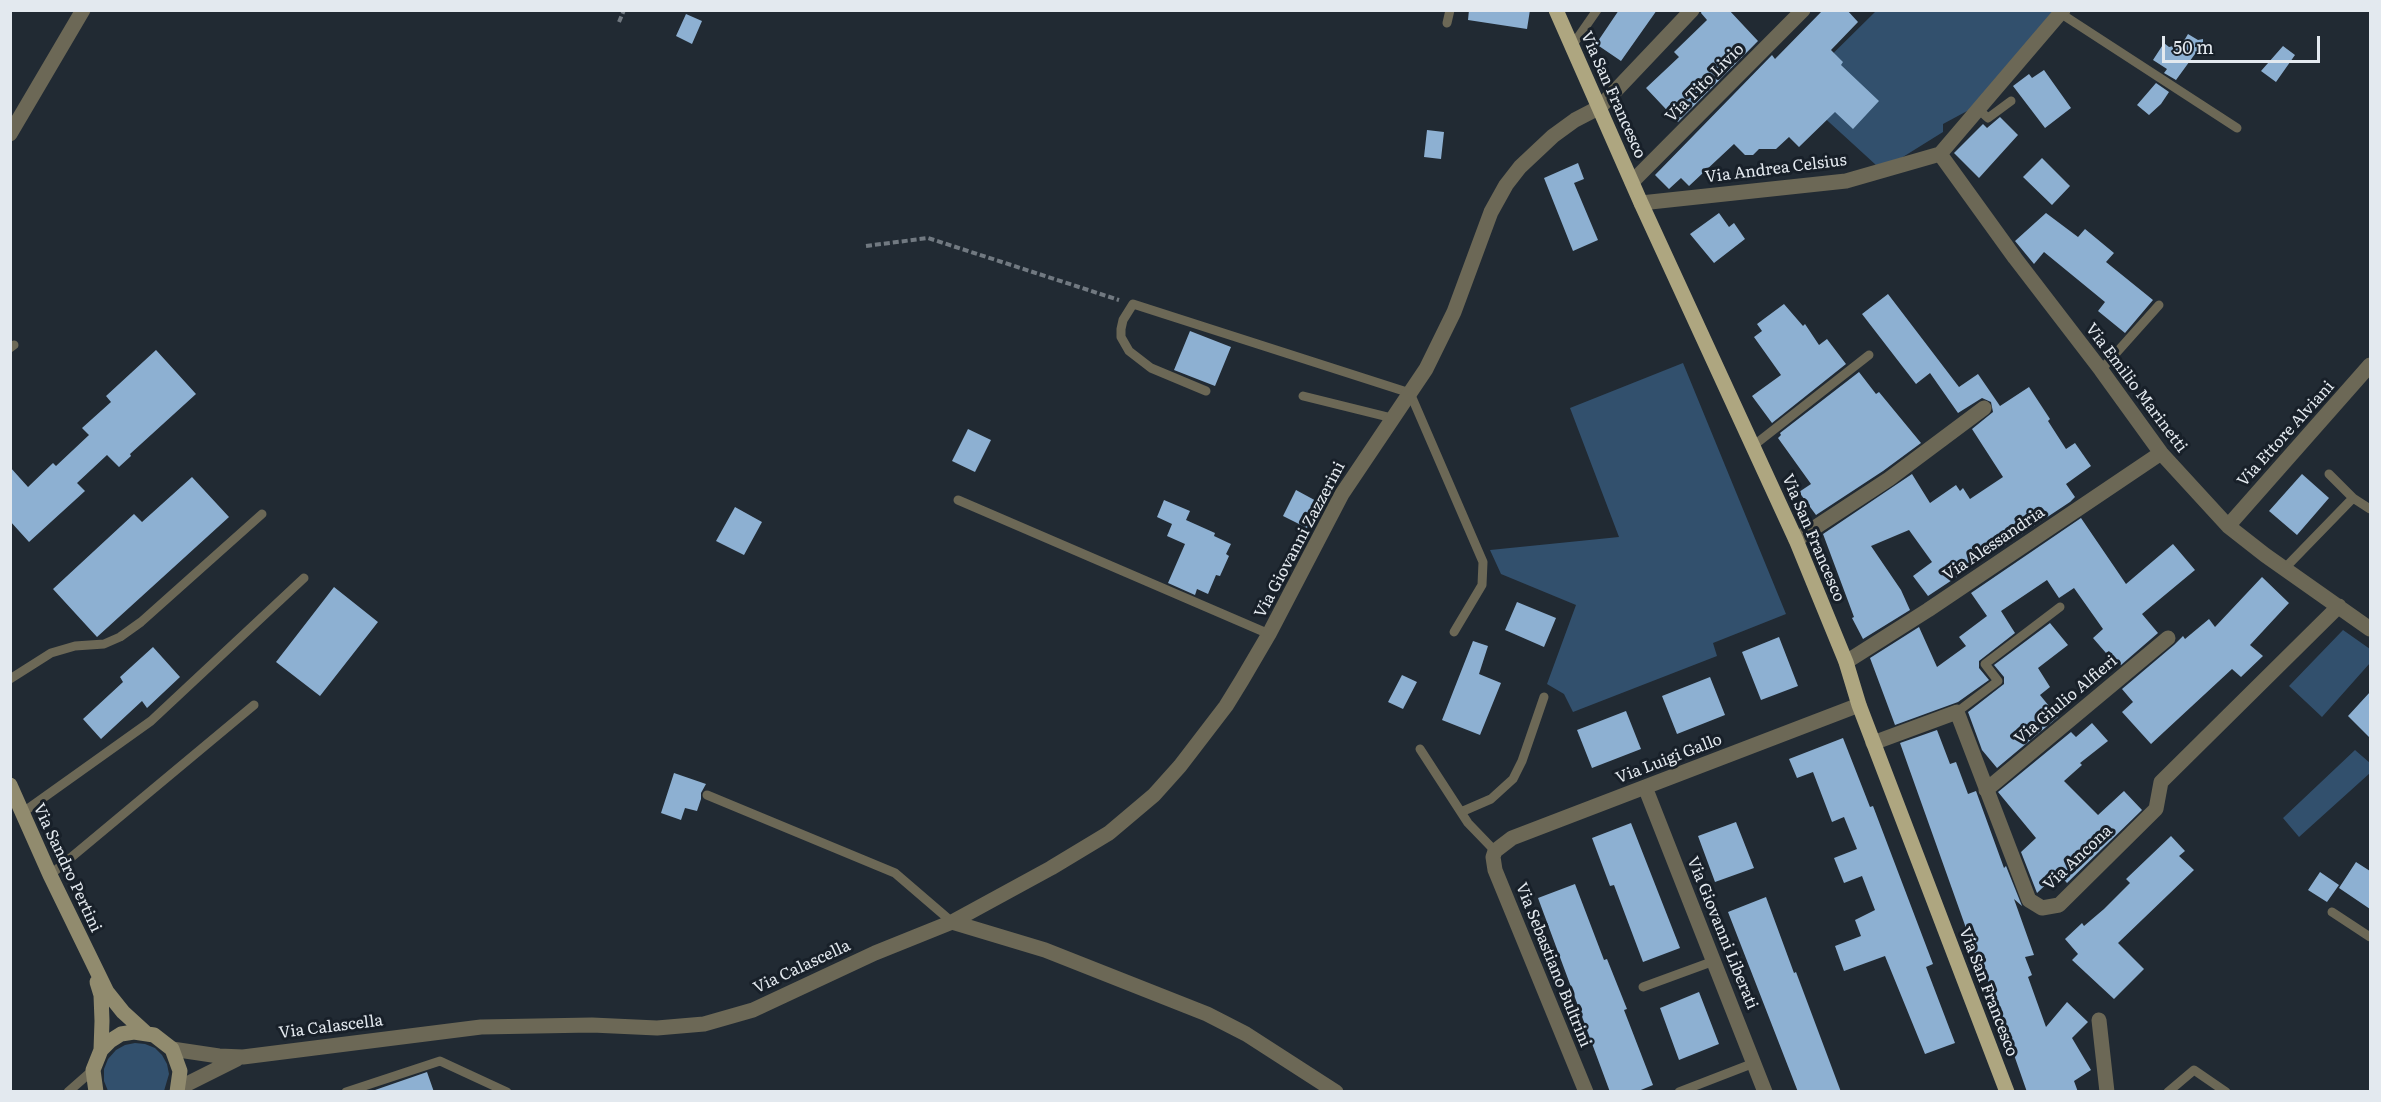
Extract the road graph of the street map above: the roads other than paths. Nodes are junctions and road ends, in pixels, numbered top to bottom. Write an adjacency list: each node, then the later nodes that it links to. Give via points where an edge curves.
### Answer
1 (83, 10): 14 (street)
2 (1450, 10): 8 (lane)
3 (1556, 10): 9 (main road, Via San Francesco)
4 (1597, 10): 9 (lane)
5 (1692, 10): 11 (street, Via Giovanni Zazzerini)
6 (1803, 10): 16 (street, Via Tito Livio)
7 (2061, 12): 12 (street); 13 (lane)
8 (1447, 22)
9 (1572, 46): 11 (main road, Via San Francesco)
10 (2011, 101): 12 (lane, via 1988,118)
11 (1600, 107): 16 (main road, Via San Francesco); 23 (street, Via Giovanni Zazzerini, via 1553,136 1506,184 1491,212 1444,333)
12 (1978, 109): 15 (street)
13 (2237, 128)
14 (10, 134)
15 (1940, 154): 17 (street, Via Andrea Celsius, via 1846,181); 21 (street, Via Emilio Marinetti)
16 (1632, 182): 17 (main road, Via San Francesco)
17 (1641, 203): 27 (main road, Via San Francesco)
18 (2159, 305): 21 (lane)
19 (1869, 355): 27 (lane)
20 (2370, 365): 34 (street, Via Ettore Alviani)
21 (2101, 370): 28 (street, Via Emilio Marinetti)
22 (1206, 391): 23 (lane, via 1151,368 1128,351 1121,329 1133,304)
23 (1410, 393): 26 (street, Via Giovanni Zazzerini); 41 (lane, via 1483,562 1482,585)
24 (1303, 396): 26 (lane)
25 (1984, 408): 35 (street, via 1889,479)
26 (1392, 418): 42 (street, Via Giovanni Zazzerini, via 1342,494)
27 (1753, 446): 35 (main road, Via San Francesco)
28 (2160, 453): 34 (street, Via Emilio Marinetti); 44 (street, Via Alessandria)
29 (2329, 474): 30 (lane)
30 (2353, 498): 32 (lane); 36 (lane)
31 (958, 500): 42 (lane)
32 (2370, 509)
33 (262, 514): 45 (lane, via 120,637 104,644 51,653)
34 (2228, 526): 36 (street, Via Emilio Marinetti)
35 (1796, 540): 44 (main road, Via San Francesco)
36 (2284, 568): 38 (street, Via Emilio Marinetti)
37 (304, 578): 57 (lane, via 151,722)
38 (2339, 606): 40 (street, Via Emilio Marinetti); 54 (street, Via Ancona, via 2162,782 2156,808 2059,905 2042,908 2029,900)
39 (2060, 607): 49 (lane, via 1985,664 1998,681)
40 (2370, 629)
41 (1454, 632)
42 (1269, 634): 61 (street, Via Giovanni Zazzerini, via 1220,715 1144,805 1075,854)
43 (2168, 638): 54 (street, Via Giulio Alfieri)
44 (1846, 662): 48 (main road, Via San Francesco)
45 (10, 679)
46 (1544, 697): 56 (lane, via 1513,778 1491,799)
47 (254, 705): 59 (lane)
48 (1859, 705): 50 (main road, Via San Francesco); 53 (street, Via Luigi Gallo)
49 (1957, 712): 50 (street); 54 (street, Via Ancona)
50 (1874, 743): 82 (main road, Via San Francesco)
51 (1420, 749): 56 (lane)
52 (10, 785): 57 (main road, Via Sandro Pertini)
53 (1645, 787): 58 (street, Via Luigi Gallo, via 1512,838); 63 (street, Via Giovanni Liberati)
54 (1986, 790)
55 (707, 795): 61 (lane, via 895,873)
56 (1461, 812): 58 (lane)
57 (22, 813): 59 (main road, Via Sandro Pertini)
58 (1494, 851): 79 (street, Via Sebastiano Bultrini, via 1495,870)
59 (50, 875): 64 (main road, Via Sandro Pertini)
60 (2332, 912): 62 (lane)
61 (952, 922): 70 (street, Via Calascella, via 753,1010 704,1024 657,1028 592,1024 489,1026); 78 (street, via 1045,950 1207,1014)
62 (2370, 937)
63 (1714, 961): 65 (lane); 71 (street, Via Giovanni Liberati)
64 (93, 965): 67 (main road, Via Sandro Pertini, via 112,999); 69 (main road, Via Sandro Pertini, via 101,995)
65 (1643, 987)
66 (2099, 1020): 83 (street)
67 (146, 1033): 68 (main road, Via Sandro Pertini); 69 (main road, via 121,1034)
68 (172, 1049): 70 (street, Via Calascella); 73 (main road, via 180,1071)
69 (101, 1050): 72 (main road, Via Sandro Pertini)
70 (243, 1057): 73 (street, Via Calascella)
71 (1754, 1063): 80 (lane); 81 (street, Via Giovanni Liberati)
72 (93, 1070): 74 (lane); 75 (main road, Via Sandro Pertini)
73 (178, 1090)
74 (68, 1092)
75 (96, 1092)
76 (346, 1092): 77 (lane, via 440,1061)
77 (507, 1092)
78 (1336, 1092)
79 (1586, 1092)
80 (1679, 1092)
81 (1765, 1092)
82 (2007, 1092)
83 (2107, 1092)
84 (2168, 1092): 85 (lane, via 2194,1070)
85 (2226, 1092)

